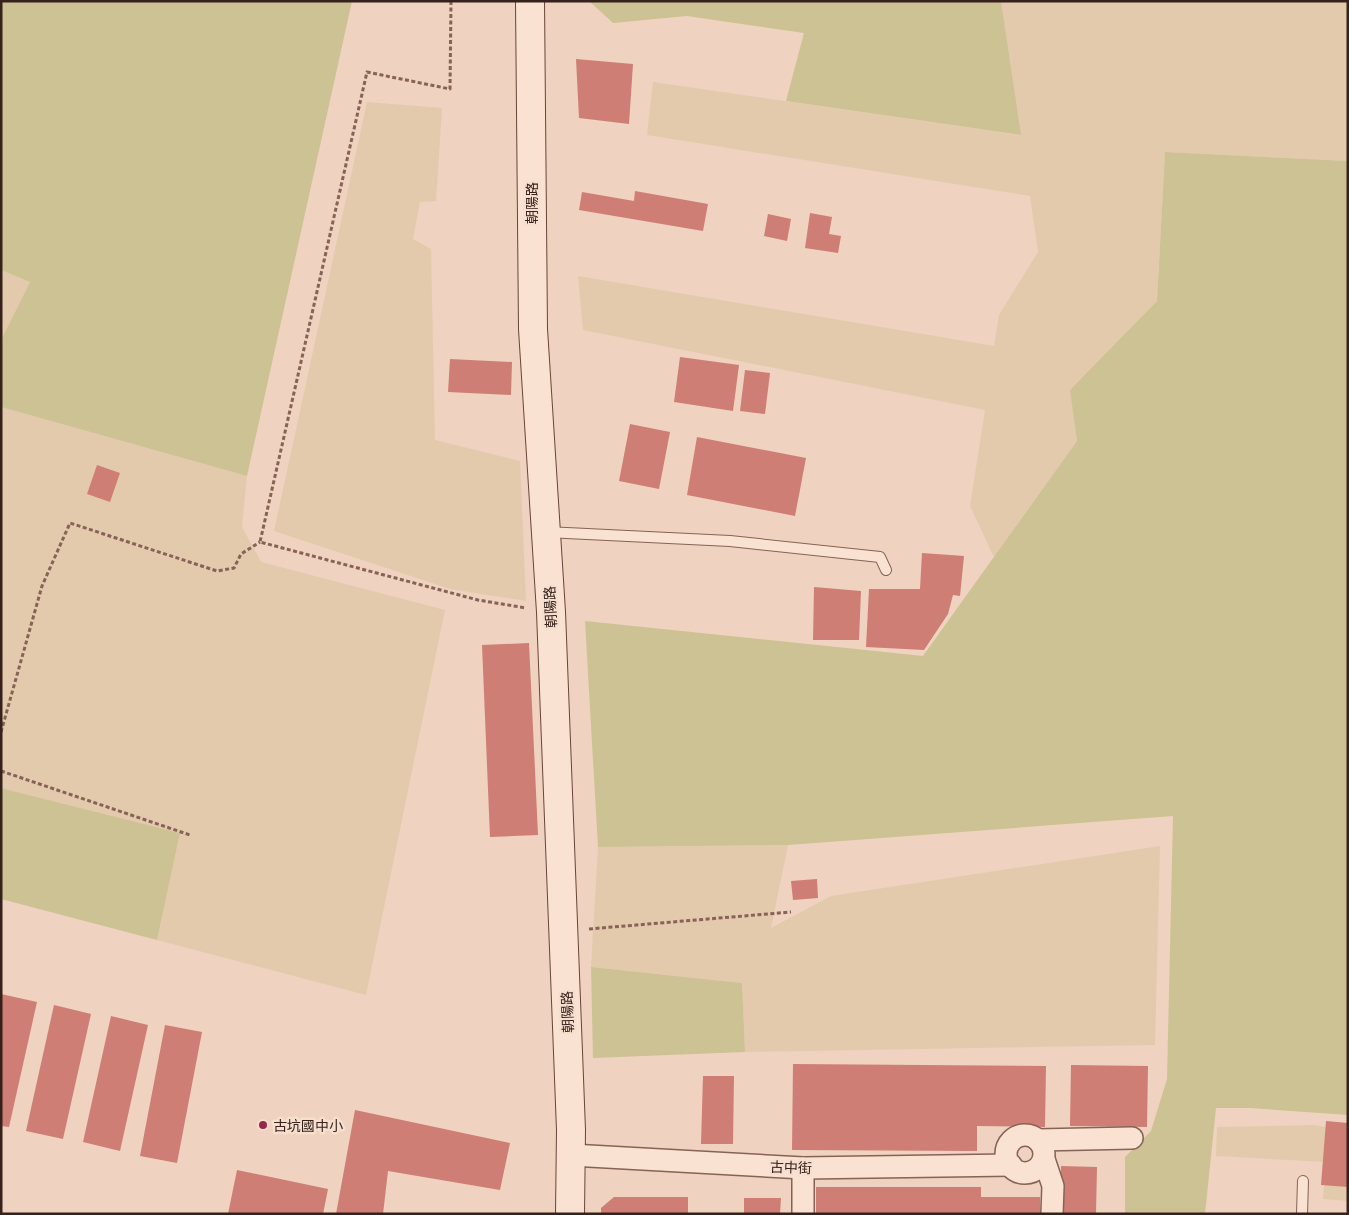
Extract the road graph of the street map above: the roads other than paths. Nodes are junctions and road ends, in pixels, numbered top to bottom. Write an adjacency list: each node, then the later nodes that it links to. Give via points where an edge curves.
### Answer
1 (530, 1): 2 (main road, 朝陽路, via 532,329)
2 (545, 532): 3 (lane, via 730,541 880,557); 6 (main road, 朝陽路)
3 (886, 570)
4 (1132, 1138): 5 (street)
5 (1041, 1149): 7 (street, via 1037,1169 1026,1173); 7 (street, via 1026,1135 1010,1142 1007,1154); 12 (street, via 1053,1186)
6 (571, 1155): 8 (street, 古中街); 10 (main road, 朝陽路)
7 (1010, 1166): 8 (street, 古中街)
8 (803, 1168): 11 (street)
9 (1303, 1181): 13 (lane)
10 (570, 1214)
11 (803, 1214)
12 (1052, 1214)
13 (1302, 1214)

